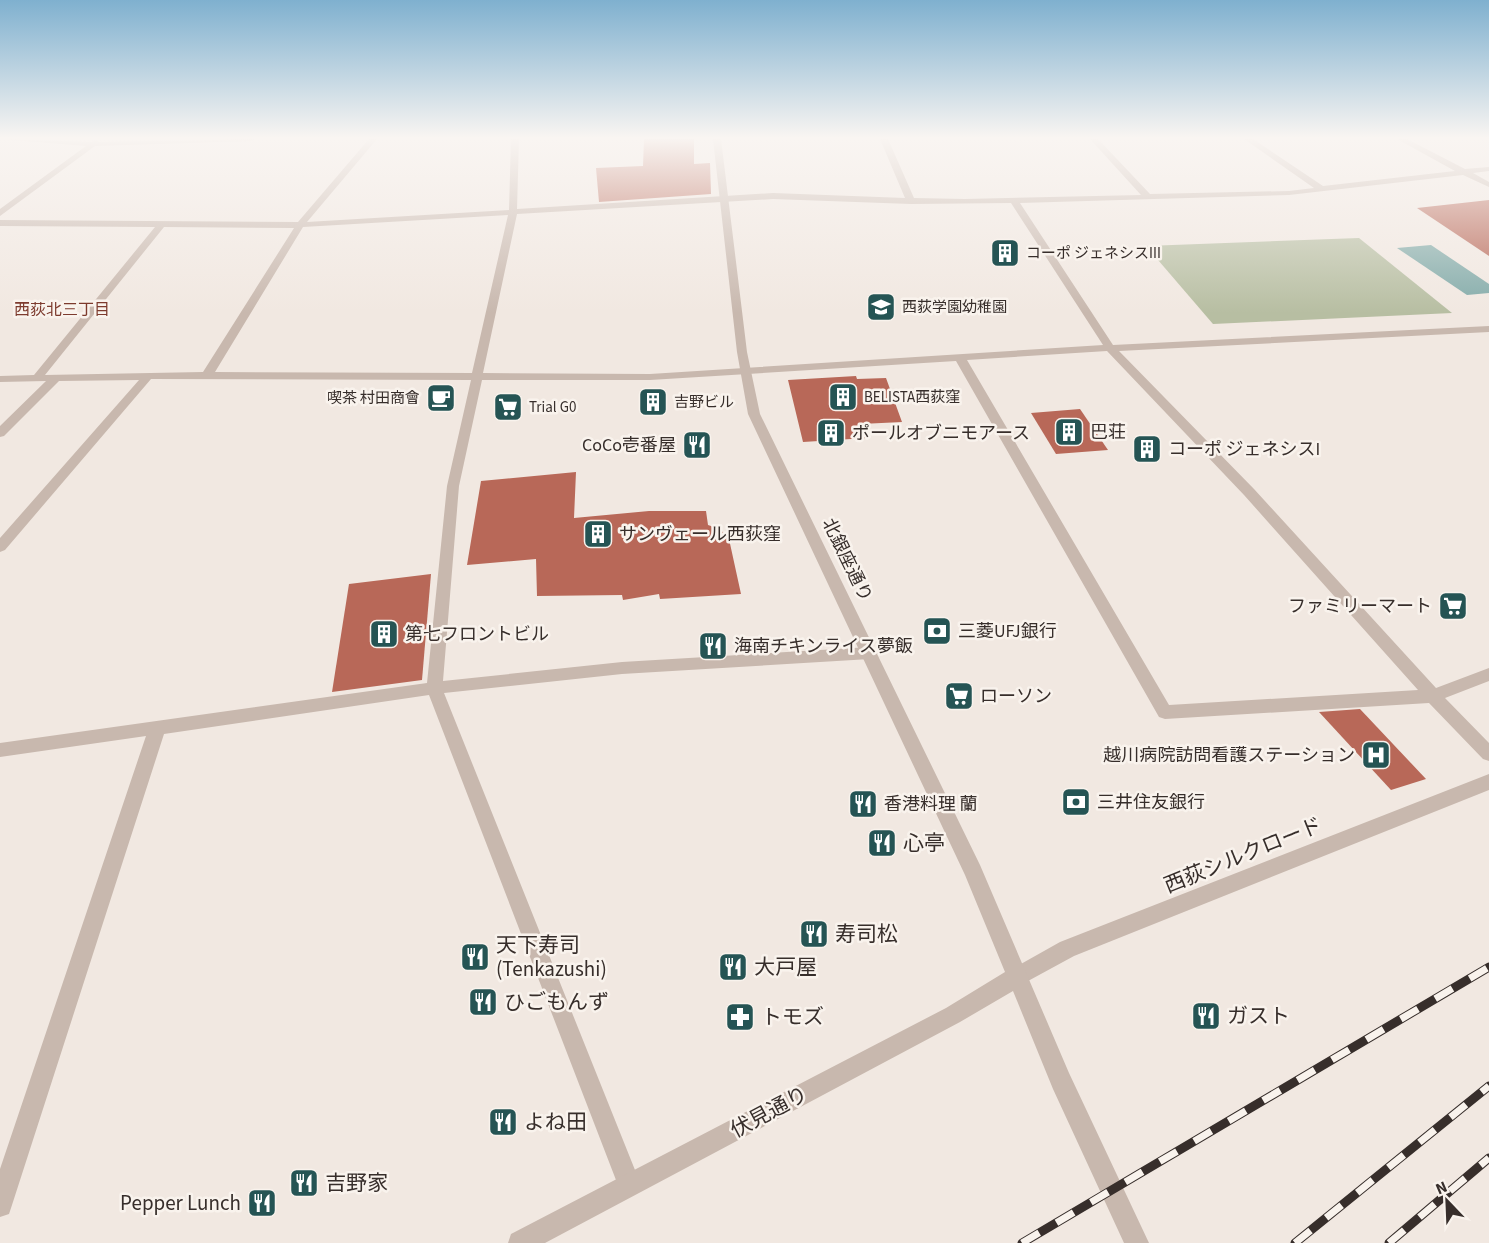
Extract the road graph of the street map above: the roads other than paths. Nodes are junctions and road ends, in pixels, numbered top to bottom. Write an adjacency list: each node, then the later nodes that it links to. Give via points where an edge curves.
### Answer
1 (22, 197): 11 (street)
2 (324, 197): 15 (street)
3 (513, 197): 12 (street)
4 (757, 197): 8 (street)
5 (801, 197): 9 (street)
6 (909, 197): 9 (street)
7 (1120, 197): 10 (street)
8 (724, 199): 12 (street); 19 (street, 北銀座通り)
9 (911, 201): 10 (street)
10 (1014, 201): 17 (street)
11 (0, 213)
12 (513, 213): 15 (street); 21 (street)
13 (0, 223): 14 (street)
14 (162, 225): 15 (street); 23 (street)
15 (300, 225): 20 (street)
16 (1489, 329): 17 (street)
17 (1110, 348): 18 (street); 31 (street, via 1249,492)
18 (960, 358): 19 (street); 31 (street, via 1165,712)
19 (745, 372): 21 (street, via 650,377); 28 (street, 北銀座通り, via 754,414)
20 (207, 375): 21 (street); 22 (street)
21 (477, 376): 30 (street, via 453,486)
22 (147, 377): 24 (street); 27 (street)
23 (37, 378): 24 (street); 25 (street)
24 (56, 378): 26 (street)
25 (0, 379)
26 (0, 433)
27 (0, 548)
28 (870, 653): 30 (street, via 622,668); 36 (street, 北銀座通り, via 973,871)
29 (1489, 674): 31 (street)
30 (434, 688): 32 (street); 37 (street)
31 (1433, 696): 34 (street)
32 (157, 728): 33 (street); 38 (street)
33 (0, 750)
34 (1489, 754)
35 (1489, 782): 36 (street, 西荻シルクロード, via 1067,949)
36 (1017, 977): 37 (street, 伏見通り); 40 (street, 北銀座通り)
37 (629, 1185): 39 (street, 伏見通り)
38 (0, 1205)
39 (520, 1243)
40 (1137, 1243)

